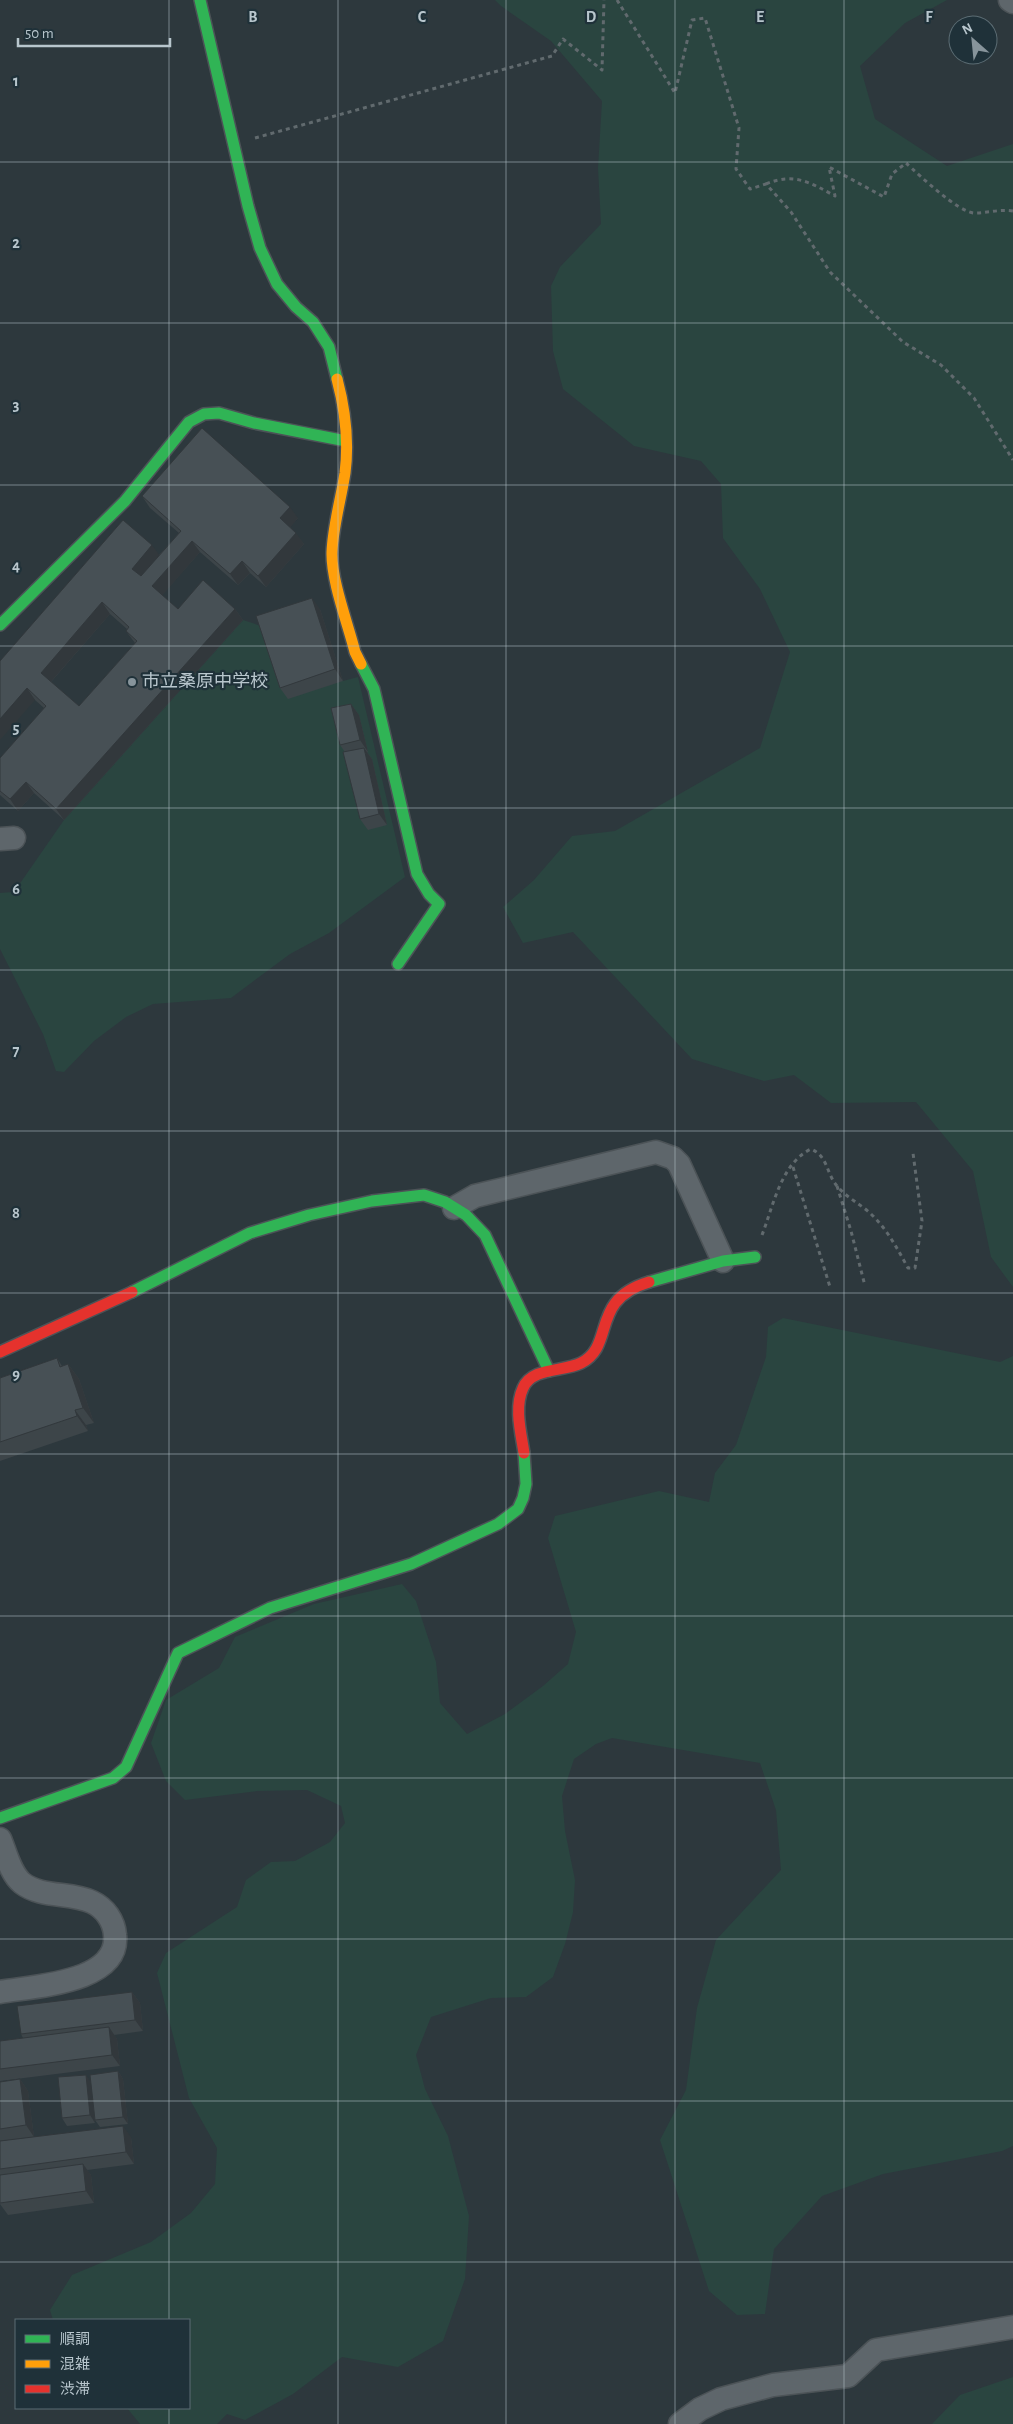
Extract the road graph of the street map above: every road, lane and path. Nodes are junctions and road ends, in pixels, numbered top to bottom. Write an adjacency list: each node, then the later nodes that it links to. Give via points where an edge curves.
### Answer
1 (200, 0): 4 (street)
2 (604, 0): 4 (path, via 602,70 563,39 552,56)
3 (617, 0): 5 (path, via 675,93 692,20 705,18 740,128 736,169 750,189)
4 (234, 144): 7 (street, via 248,206 268,266 277,284 313,322 329,347 343,403)
5 (766, 184): 6 (path, via 780,178 806,181 835,196 829,167 884,197 892,174 906,163 938,192 973,213 998,209); 8 (path, via 791,212 830,272 903,342 941,365 974,398)
6 (1013, 211)
7 (346, 441): 9 (street, via 219,413 204,414 176,436 125,501); 10 (street, via 332,552 334,571 355,652 374,689 417,874 439,904)
8 (1013, 460)
9 (0, 625)
10 (398, 964)
11 (913, 1153): 13 (path, via 922,1221 915,1268 908,1268 891,1237 871,1214)
12 (793, 1166): 13 (path, via 802,1154 811,1149 819,1152); 15 (path, via 782,1181); 18 (path)
13 (837, 1186): 17 (path)
14 (454, 1208): 16 (street, via 475,1196 656,1152 673,1158 679,1164); 19 (street, via 424,1195 372,1201 250,1233 125,1296); 20 (street, via 466,1215 485,1235)
15 (755, 1257): 16 (street)
16 (723, 1260): 20 (street, via 633,1287 610,1308 596,1350 587,1360)
17 (865, 1286)
18 (830, 1287)
19 (0, 1352)
20 (549, 1371): 21 (street, via 522,1387 519,1415 525,1458 524,1491 519,1507 504,1521 459,1544 390,1572 285,1603 178,1653 126,1767 113,1778)
21 (0, 1818)
22 (0, 1839): 23 (street, via 12,1869 22,1883 41,1891 81,1897 94,1903 107,1913 114,1927 116,1942 112,1956 99,1969 85,1975)
23 (0, 1992)
24 (1013, 2327): 25 (street, via 876,2350 848,2376 773,2385 721,2399)
25 (680, 2424)

